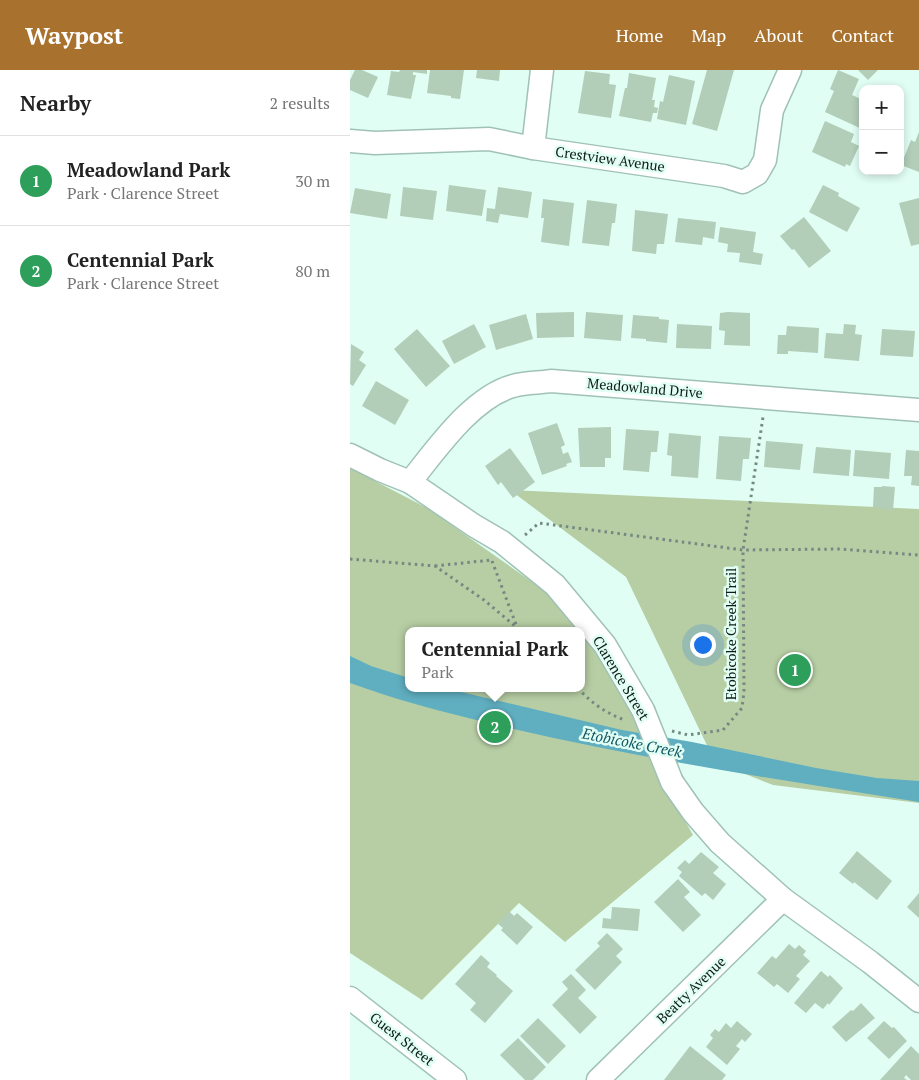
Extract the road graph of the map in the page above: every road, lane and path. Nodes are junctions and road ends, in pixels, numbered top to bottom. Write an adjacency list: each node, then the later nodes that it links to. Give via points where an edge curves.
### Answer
1 (542, 70): 4 (street)
2 (790, 70): 4 (street, Crestview Avenue, via 772,110 765,160 757,174 743,182 724,176)
3 (350, 141): 4 (street, Crestview Avenue, via 489,139)
4 (533, 148)
5 (766, 398): 6 (street, Meadowland Drive); 8 (street, Meadowland Drive, via 551,381 513,386 490,397 462,418); 10 (path)
6 (919, 410)
7 (350, 455): 8 (street, Clarence Street)
8 (410, 482): 19 (street, Clarence Street, via 502,542 555,585 605,646)
9 (525, 535): 10 (path, via 539,523)
10 (743, 550): 12 (path, Etobicoke Creek Trail, via 840,549); 20 (path, Etobicoke Creek Trail, via 742,708 723,730 688,735)
11 (495, 551): 14 (path)
12 (919, 555)
13 (350, 559): 15 (path)
14 (491, 560): 15 (path); 17 (path)
15 (434, 566): 16 (path)
16 (517, 627)
17 (518, 627)
18 (582, 692): 19 (path, via 611,714)
19 (638, 716): 21 (street, Clarence Street, bridge, via 672,782 693,812 720,843)
20 (669, 731)
21 (783, 899): 23 (street, Clarence Street); 25 (street, Beatty Avenue)
22 (350, 998): 24 (street, Guest Street)
23 (919, 1000)
24 (455, 1080)
25 (598, 1080)

